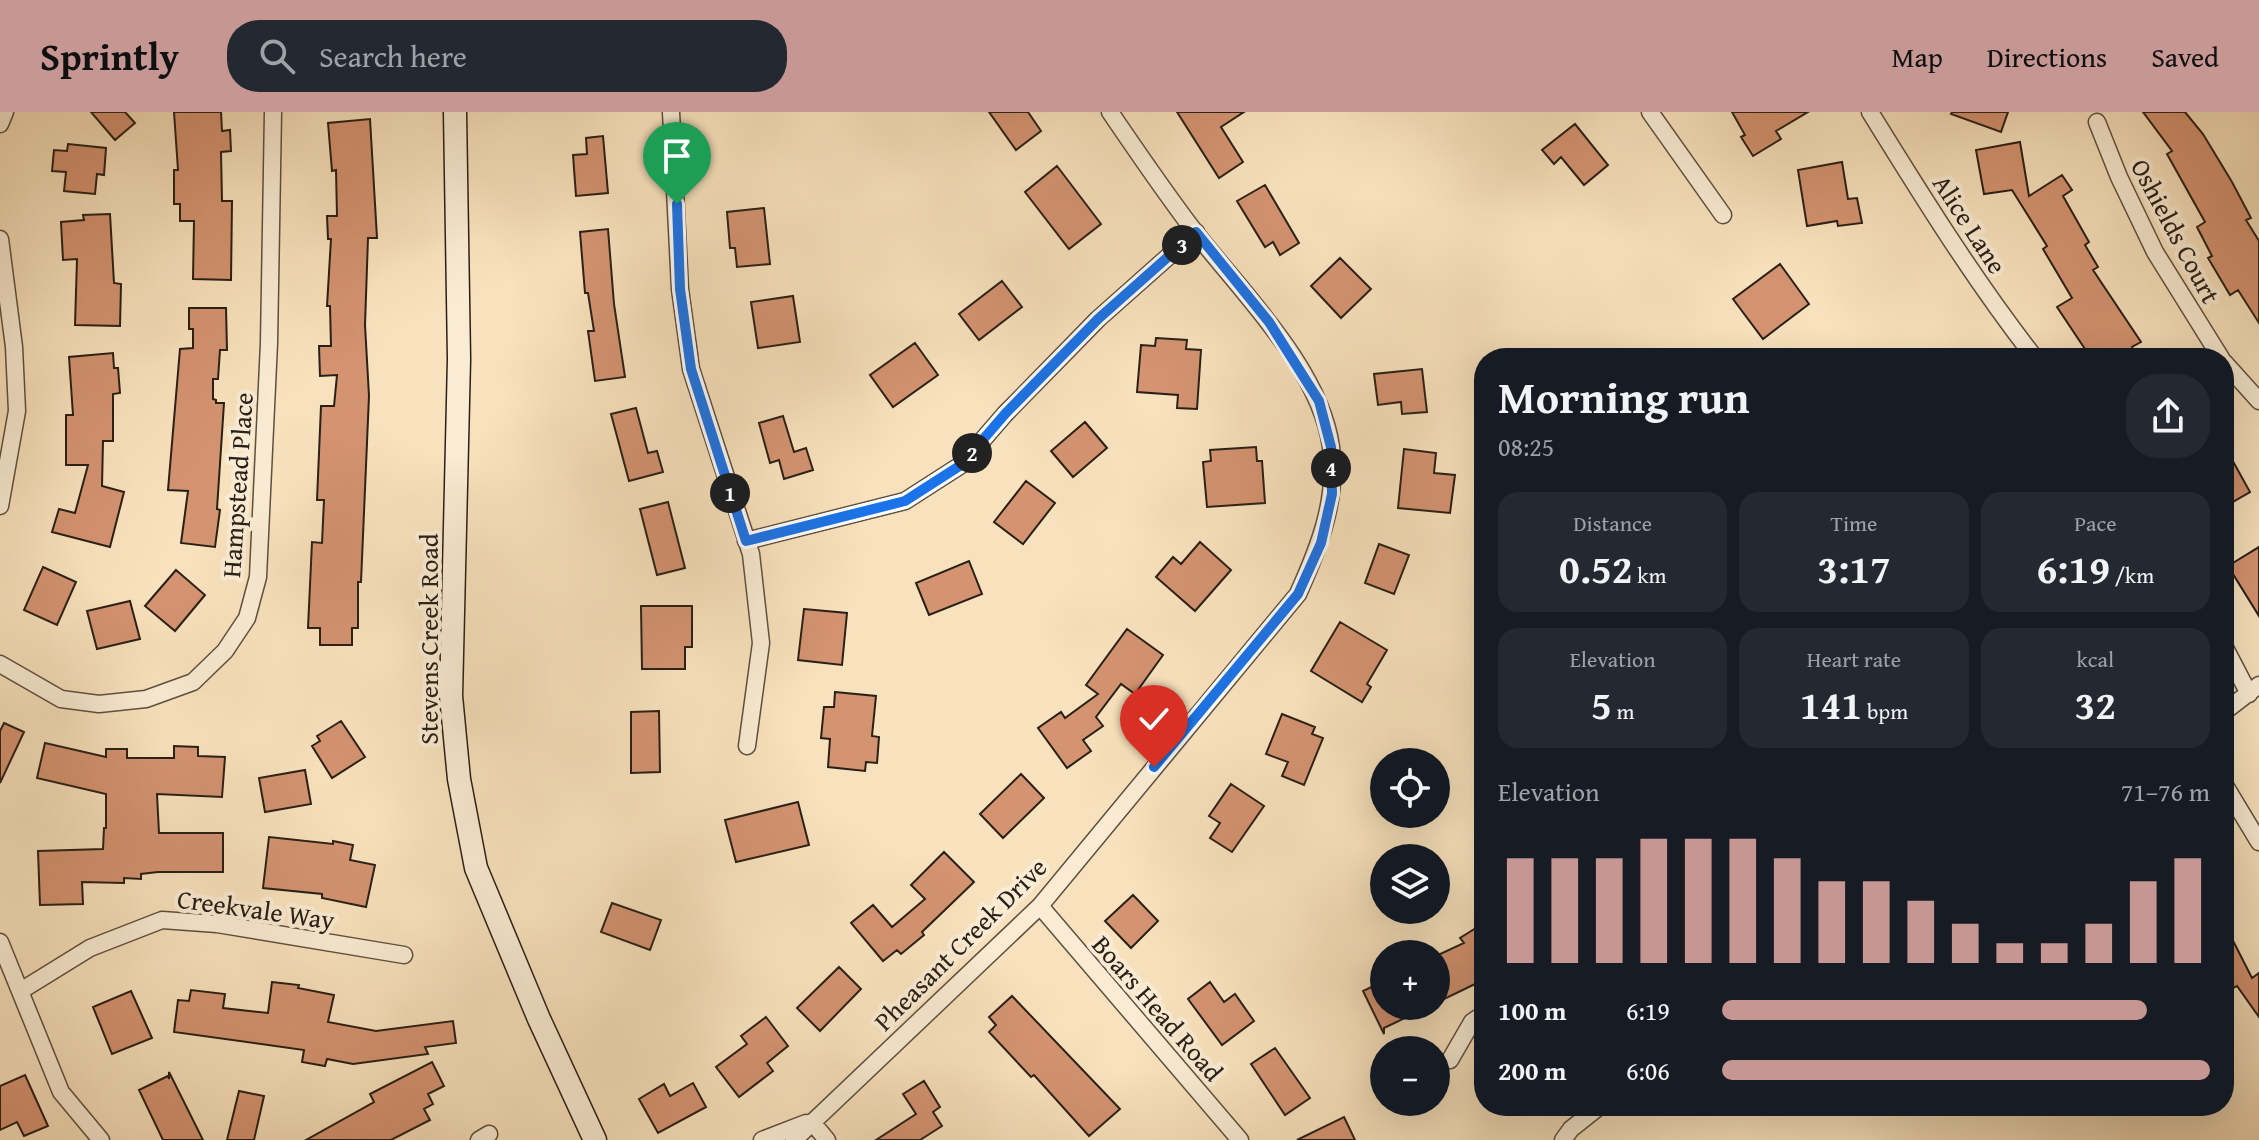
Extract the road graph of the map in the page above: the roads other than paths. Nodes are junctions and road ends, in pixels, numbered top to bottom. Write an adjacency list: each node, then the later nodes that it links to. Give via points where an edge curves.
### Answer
1 (5, 112): 9 (street)
2 (273, 112): 20 (street, Hampstead Place, via 258,577 247,618 225,651 193,682 146,699 99,704 61,699)
3 (455, 112): 35 (street, Stevens Creek Road, via 459,359 451,696 459,779 476,868)
4 (671, 112): 18 (street, via 680,289 691,369)
5 (1110, 112): 11 (street, Pheasant Creek Drive)
6 (1650, 112): 10 (street)
7 (1870, 112): 13 (street, Alice Lane, via 1945,232)
8 (2097, 122): 14 (street, Oshields Court, via 2155,252)
9 (0, 124)
10 (1723, 215)
11 (1196, 232): 18 (street, via 1098,319 961,465 905,501); 26 (street, Pheasant Creek Drive, via 1269,322 1319,401 1331,447 1332,494 1321,543 1298,594)
12 (0, 239): 17 (street, via 17,411)
13 (2027, 348)
14 (2215, 348)
15 (2234, 373): 16 (street, Oshields Court)
16 (2259, 401)
17 (0, 506)
18 (746, 541): 23 (street, via 761,643)
19 (2234, 661): 21 (street)
20 (0, 664)
21 (2254, 690): 22 (street)
22 (2234, 705)
23 (747, 746)
24 (2234, 801): 25 (street)
25 (2259, 842)
26 (1040, 906): 33 (street, Pheasant Creek Drive); 39 (street, Boars Head Road)
27 (0, 942): 29 (street)
28 (404, 955): 29 (street, Creekvale Way, via 162,920 90,948)
29 (22, 990): 34 (street, via 61,1092)
30 (1474, 1021): 31 (street)
31 (1450, 1060)
32 (1587, 1116): 40 (street)
33 (812, 1122): 36 (street, Pheasant Creek Drive); 37 (street, Pheasant Creek Drive); 38 (street)
34 (101, 1140)
35 (595, 1140)
36 (762, 1140)
37 (794, 1140)
38 (827, 1140)
39 (1240, 1140)
40 (1563, 1140)

